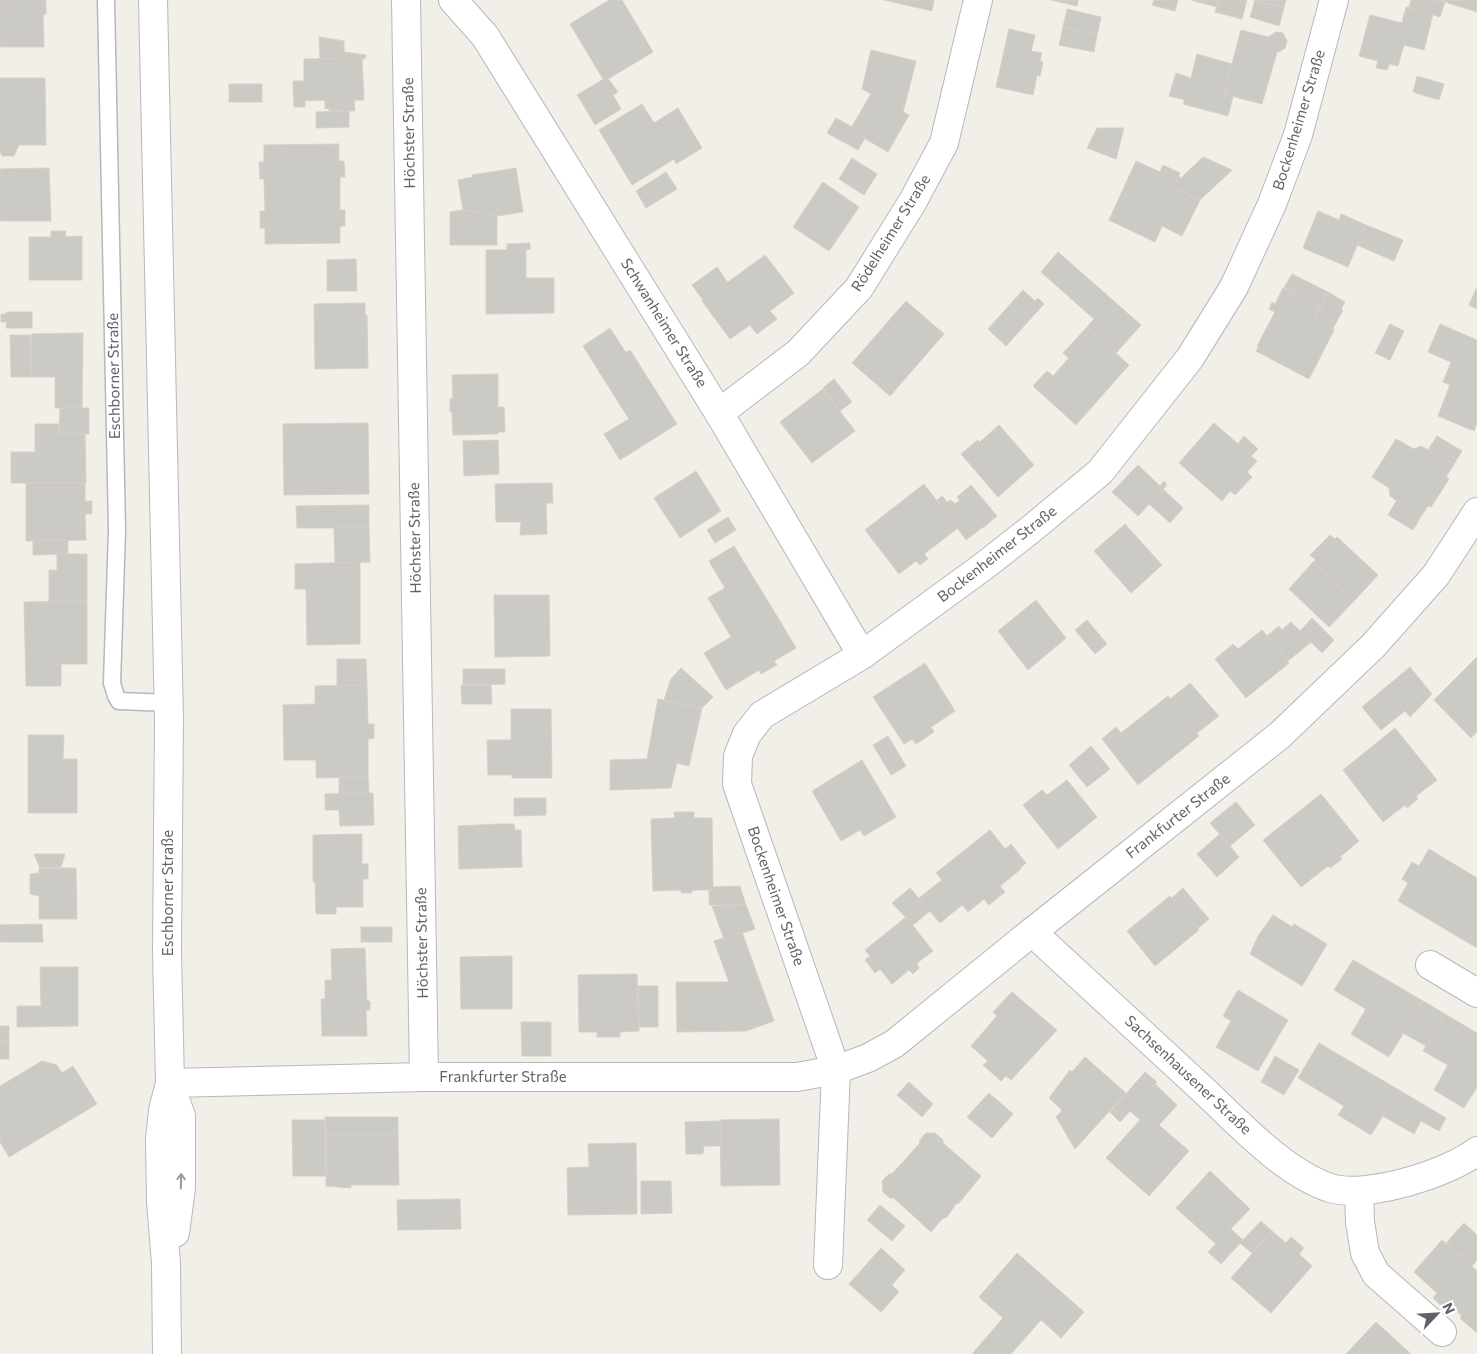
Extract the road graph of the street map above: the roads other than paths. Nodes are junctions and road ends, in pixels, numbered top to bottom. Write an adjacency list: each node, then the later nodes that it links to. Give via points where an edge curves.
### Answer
1 (106, 0): 10 (lane, Eschborner Straße, via 117,530 112,683 119,701)
2 (153, 0): 10 (street, Eschborner Straße)
3 (406, 0): 15 (street, Höchster Straße)
4 (452, 0): 7 (street, Schwanheimer Straße, via 485,36)
5 (978, 0): 7 (street, Rödelheimer Straße, via 944,144 860,288 798,353)
6 (1334, 0): 9 (street, Bockenheimer Straße, via 1298,135 1272,204 1234,287 1190,358 1100,472 984,566)
7 (719, 413): 9 (street, Schwanheimer Straße)
8 (1477, 512): 11 (street, Frankfurter Straße, via 1436,575 1373,646 1280,735)
9 (862, 655): 14 (street, Bockenheimer Straße, via 762,715 746,734 738,756 737,784)
10 (169, 703): 16 (street, Eschborner Straße, via 167,952)
11 (1032, 932): 14 (street, Frankfurter Straße, via 894,1044); 18 (street, Sachsenhausener Straße, via 1298,1174 1331,1188)
12 (1430, 965): 13 (street)
13 (1477, 993)
14 (836, 1070): 15 (street, Frankfurter Straße, via 796,1077); 19 (street)
15 (424, 1077): 16 (street, Frankfurter Straße)
16 (170, 1083): 21 (street, Eschborner Straße, via 160,1139)
17 (1477, 1150): 18 (street, Sachsenhausener Straße, via 1436,1173 1392,1186)
18 (1359, 1191): 20 (street, via 1365,1253 1376,1274)
19 (828, 1265)
20 (1442, 1332)
21 (167, 1354)

